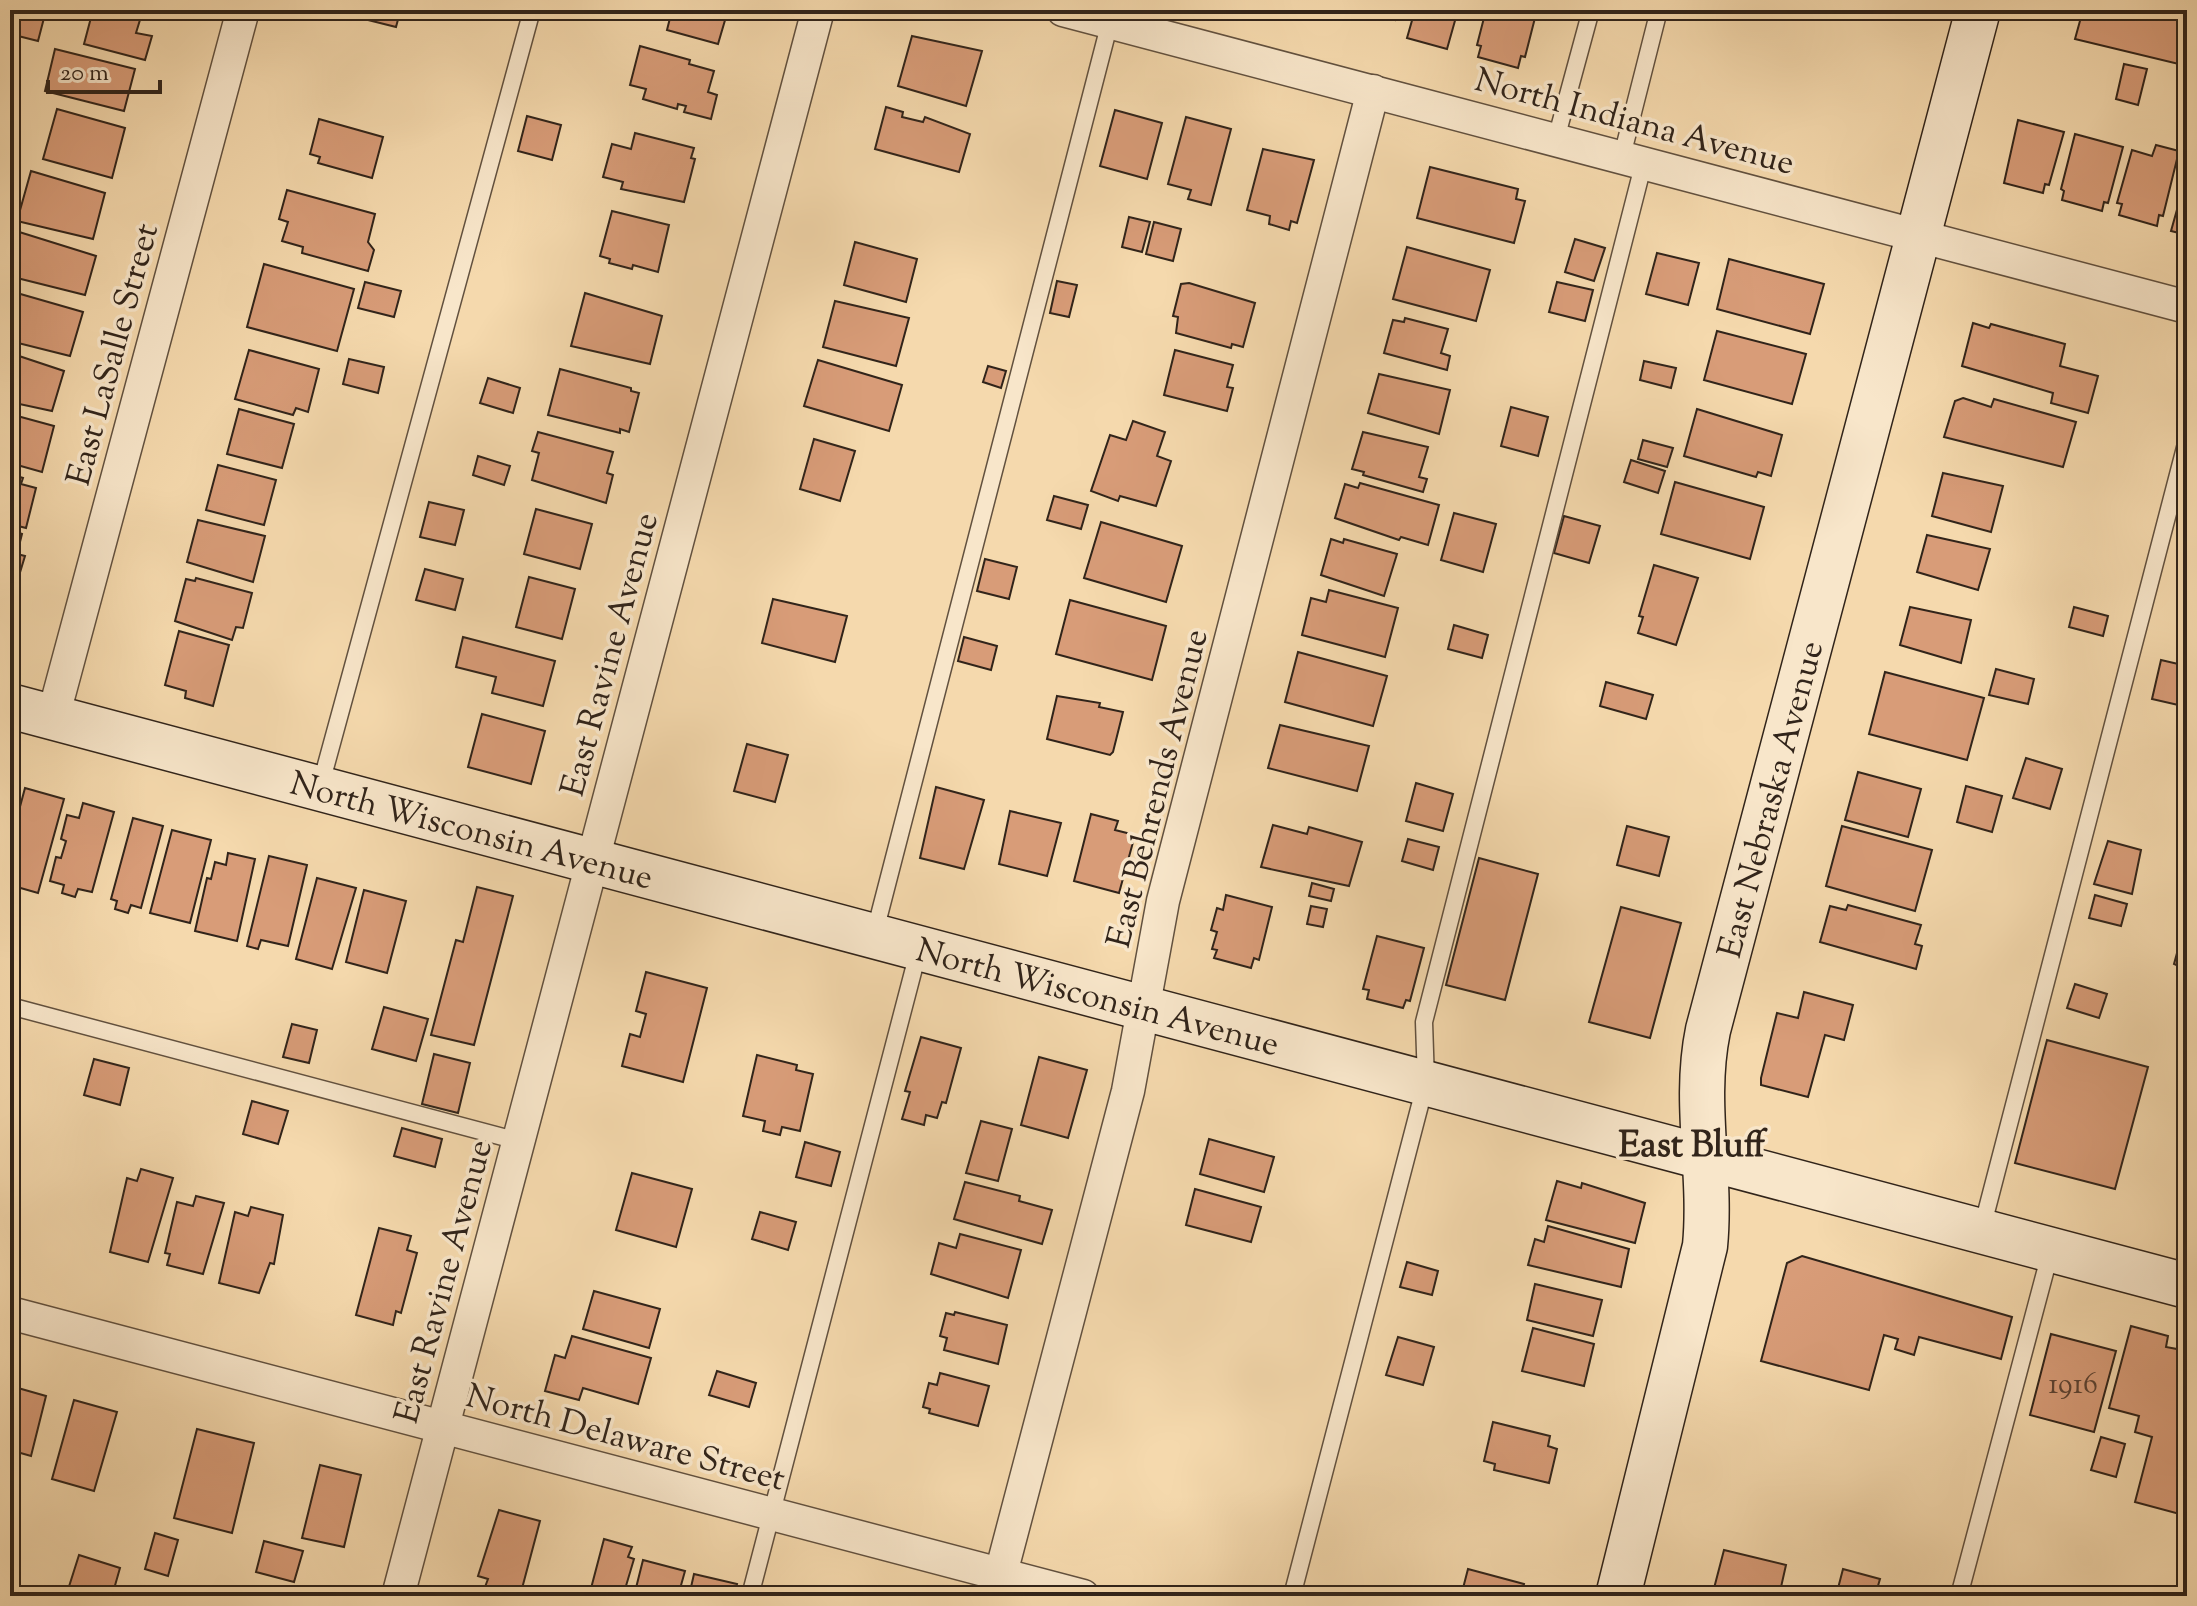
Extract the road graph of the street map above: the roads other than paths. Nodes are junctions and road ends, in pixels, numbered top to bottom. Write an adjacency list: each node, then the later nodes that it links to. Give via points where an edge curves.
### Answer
1 (243, 10): 17 (street, East LaSalle Street)
2 (532, 10): 18 (lane)
3 (818, 10): 19 (street, East Ravine Avenue)
4 (1063, 10): 9 (street, North Indiana Avenue)
5 (1591, 10): 11 (lane)
6 (1659, 10): 12 (lane)
7 (1978, 10): 13 (street, East Nebraska Avenue)
8 (1150, 21): 9 (street, North Indiana Avenue); 10 (street, North Indiana Avenue)
9 (1110, 22): 20 (lane)
10 (1373, 91): 11 (street, North Indiana Avenue); 23 (street, East Behrends Avenue, via 1163,901)
11 (1556, 139): 12 (street, North Indiana Avenue)
12 (1633, 159): 13 (street, North Indiana Avenue); 24 (lane, via 1424,1022)
13 (1920, 234): 14 (street, North Indiana Avenue); 26 (street, East Nebraska Avenue, via 1708,1030 1700,1103)
14 (2187, 307)
15 (2187, 440): 27 (lane)
16 (10, 706): 17 (street, North Wisconsin Avenue)
17 (53, 717): 18 (street, North Wisconsin Avenue)
18 (320, 788): 19 (street, North Wisconsin Avenue)
19 (592, 861): 20 (street, North Wisconsin Avenue); 25 (street, East Ravine Avenue)
20 (874, 935): 21 (street, North Wisconsin Avenue)
21 (920, 947): 23 (street, North Wisconsin Avenue); 32 (lane)
22 (10, 1006): 25 (lane)
23 (1145, 1006): 24 (street, North Wisconsin Avenue); 33 (street, East Behrends Avenue, via 1128,1091)
24 (1426, 1082): 26 (street, North Wisconsin Avenue); 37 (lane)
25 (518, 1141): 31 (street, East Ravine Avenue)
26 (1705, 1157): 27 (street, North Wisconsin Avenue); 38 (street, East Nebraska Avenue, via 1705,1246)
27 (1981, 1231): 28 (street, North Wisconsin Avenue)
28 (2051, 1250): 29 (street, North Wisconsin Avenue); 39 (lane)
29 (2187, 1286)
30 (10, 1313): 31 (street, North Delaware Street)
31 (443, 1427): 32 (street, North Delaware Street); 34 (street, East Ravine Avenue)
32 (770, 1513): 33 (street, North Delaware Street); 35 (lane)
33 (998, 1585): 36 (street, North Delaware Street)
34 (398, 1596)
35 (750, 1596)
36 (1083, 1596)
37 (1292, 1596)
38 (1618, 1596)
39 (1959, 1596)

